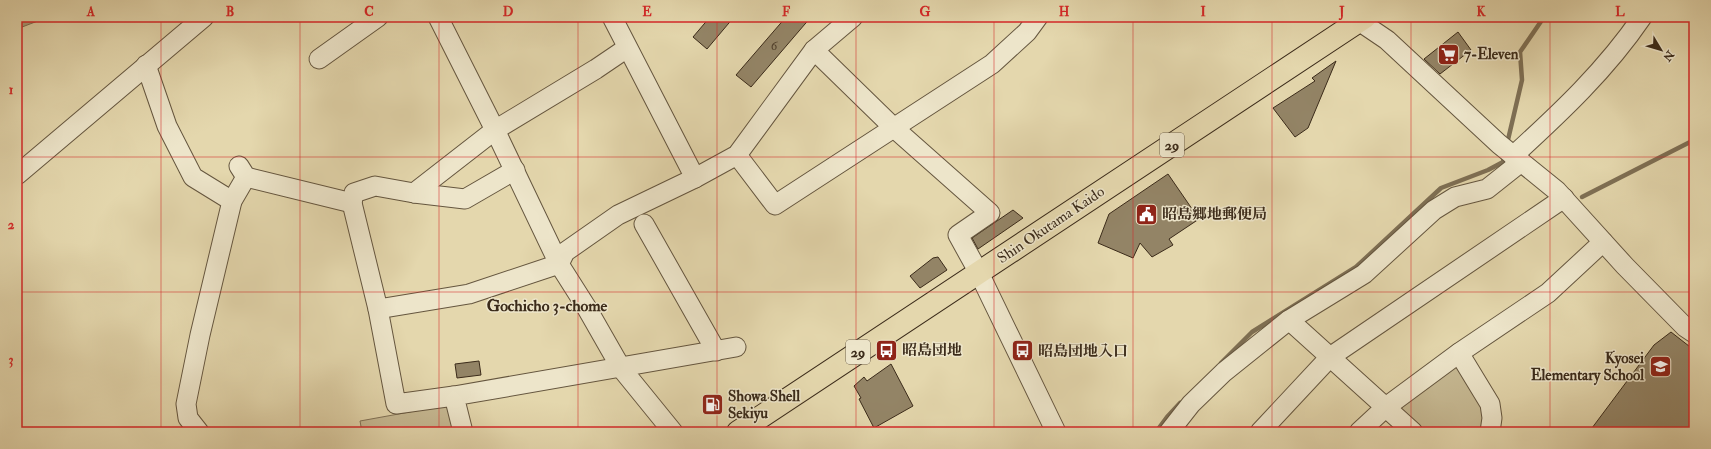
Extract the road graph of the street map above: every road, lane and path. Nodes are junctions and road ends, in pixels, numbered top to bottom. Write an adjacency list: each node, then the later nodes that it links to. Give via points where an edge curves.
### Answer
1 (204, 17): 12 (street)
2 (378, 17): 11 (street)
3 (438, 17): 14 (street)
4 (612, 17): 9 (street)
5 (853, 17): 10 (street)
6 (1038, 17): 13 (street, via 1027,32 992,64)
7 (1642, 17): 15 (street, via 1624,43 1572,101)
8 (1359, 18): 15 (street, via 1387,40); 27 (main road, Shin Okutama Kaido / 29)
9 (627, 48): 14 (street); 19 (street)
10 (814, 50): 13 (street); 16 (street)
11 (319, 59)
12 (146, 65): 18 (street); 22 (street, via 167,126 193,177)
13 (894, 128): 16 (street, via 775,205); 27 (street, via 990,212 958,235)
14 (495, 130): 17 (street); 20 (street)
15 (1511, 154): 21 (street); 29 (street, via 1487,189 1455,197 1434,210 1364,274)
16 (737, 155): 19 (street)
17 (515, 170): 20 (street, via 465,199); 26 (street)
18 (17, 176)
19 (695, 178): 26 (street, via 618,215 565,252)
20 (414, 193): 23 (street, via 375,186 354,193)
21 (1564, 198): 25 (street); 34 (street)
22 (232, 201): 23 (street, via 242,172); 38 (street, via 186,404 188,418)
23 (352, 203): 28 (street)
24 (644, 224): 32 (street)
25 (1602, 242): 30 (street, via 1685,327); 33 (street, via 1548,293)
26 (559, 264): 28 (street, via 469,294); 35 (street)
27 (979, 273): 41 (main road, Shin Okutama Kaido / 29); 42 (street)
28 (378, 309): 36 (street, via 396,404)
29 (1289, 320): 34 (street); 43 (street, via 1224,372 1191,404)
30 (1694, 333)
31 (736, 347): 32 (street)
32 (716, 351): 35 (street)
33 (1459, 353): 37 (street); 47 (street, via 1490,404)
34 (1330, 357): 37 (street); 44 (street)
35 (621, 368): 36 (street); 40 (street)
36 (454, 396): 39 (street)
37 (1386, 407): 45 (street); 46 (street)
38 (199, 432)
39 (463, 432)
40 (673, 432)
41 (738, 432)
42 (1056, 432)
43 (1169, 432)
44 (1260, 432)
45 (1359, 432)
46 (1412, 432)
47 (1490, 432)

